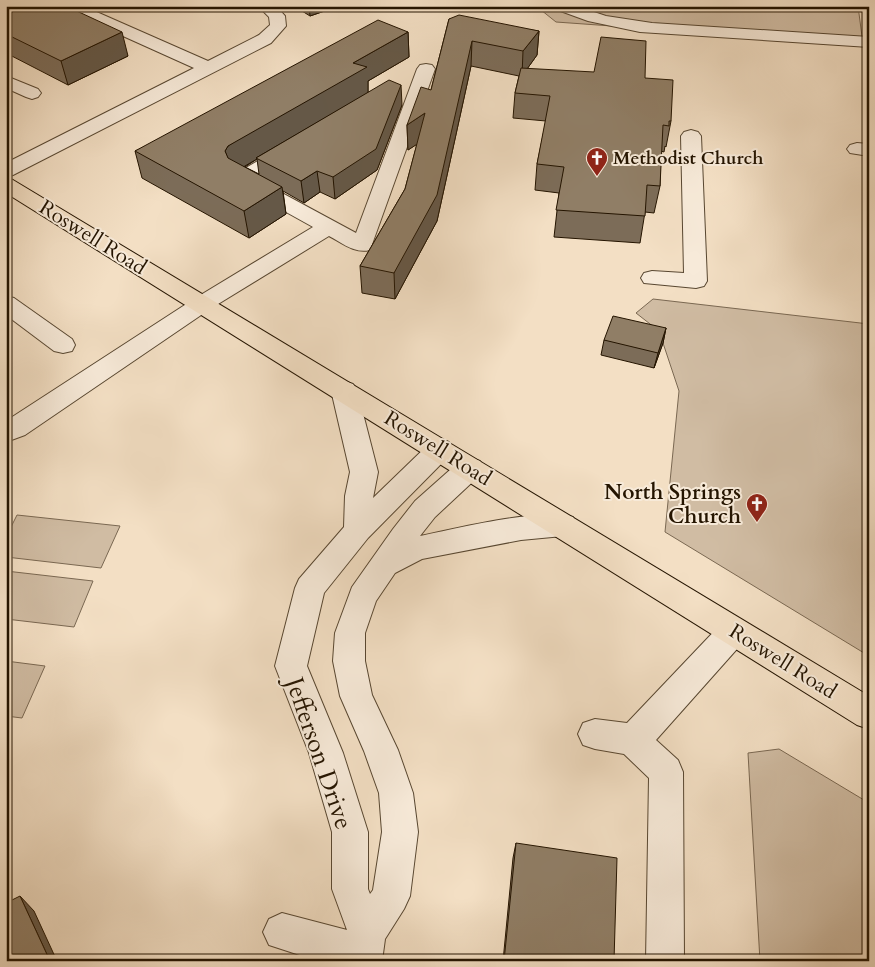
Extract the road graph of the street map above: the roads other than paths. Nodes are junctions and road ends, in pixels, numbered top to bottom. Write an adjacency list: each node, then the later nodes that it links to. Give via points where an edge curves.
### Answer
1 (69, 6): 5 (street)
2 (266, 6): 5 (street, via 278,16 278,26 265,39)
3 (561, 6): 4 (street, via 626,25)
4 (869, 42)
5 (208, 68): 11 (street)
6 (6, 80): 8 (street)
7 (401, 84): 13 (street, via 426,69 362,245)
8 (32, 93)
9 (691, 136): 14 (street, via 696,281)
10 (308, 139): 13 (street, via 241,179)
11 (6, 171)
12 (6, 184): 16 (main road, Roswell Road)
13 (329, 227): 16 (street)
14 (652, 278)
15 (6, 304): 17 (street)
16 (202, 304): 18 (main road, Roswell Road); 19 (street)
17 (63, 345)
18 (344, 390): 20 (main road, Roswell Road); 23 (street, via 364,472 359,496)
19 (6, 432)
20 (440, 449): 21 (main road, Roswell Road); 23 (street, Jefferson Drive)
21 (470, 468): 22 (main road, Roswell Road); 24 (street, via 425,509)
22 (563, 525): 24 (street, via 521,529 425,547); 25 (main road, Roswell Road)
23 (358, 530): 30 (street, Jefferson Drive, via 310,588 291,666 326,753 350,832 350,889)
24 (385, 564): 30 (street, via 363,596 350,633 349,660 356,696 396,793 400,832 390,896)
25 (734, 631): 26 (main road, Roswell Road); 28 (street)
26 (869, 714)
27 (595, 734): 28 (street)
28 (633, 740): 31 (street, via 666,772)
29 (282, 932): 30 (street)
30 (364, 949)
31 (665, 961)

